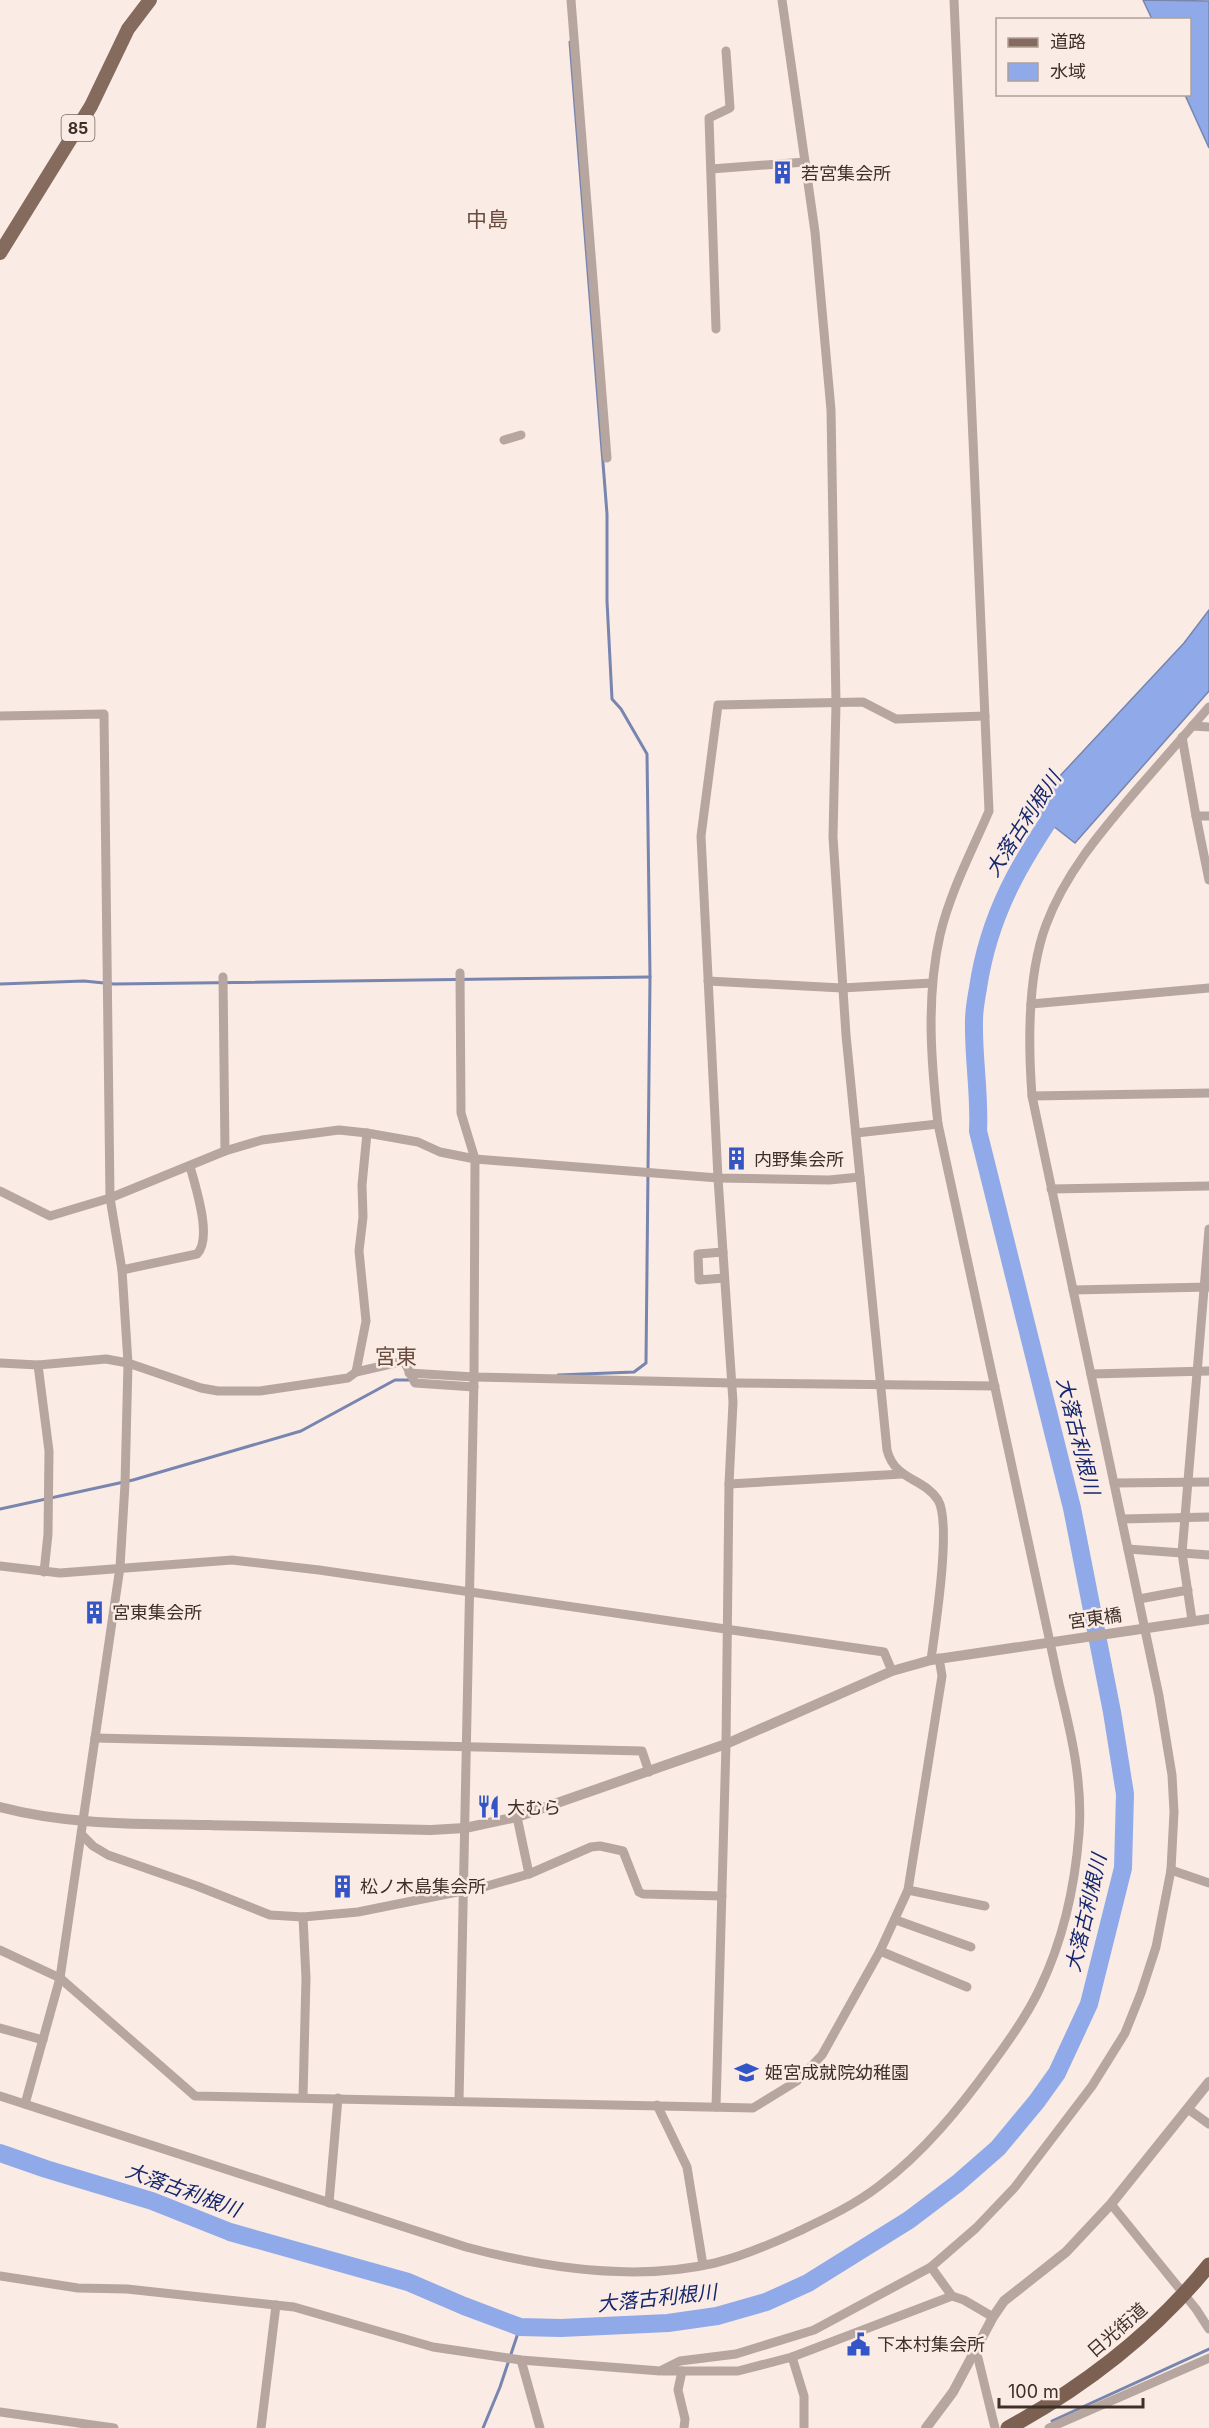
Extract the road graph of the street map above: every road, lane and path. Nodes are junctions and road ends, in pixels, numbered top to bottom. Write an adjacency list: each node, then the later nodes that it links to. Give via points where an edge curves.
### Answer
1 (150, 0): 8 (main road, 85, via 128,29 91,106)
2 (571, 0): 12 (street)
3 (782, 0): 6 (street)
4 (954, 0): 16 (street)
5 (726, 51): 7 (street, via 730,108 709,118)
6 (805, 162): 7 (street); 13 (street, via 831,410)
7 (711, 169): 9 (street)
8 (2, 246)
9 (716, 329)
10 (521, 435): 11 (street)
11 (504, 440)
12 (607, 459)
13 (836, 704): 16 (street, via 863,702 896,719); 25 (street, via 718,705 701,836); 27 (street, via 833,837)
14 (1209, 707): 17 (street)
15 (0, 716): 43 (street, via 104,714)
16 (985, 716): 26 (street, via 989,811 950,901)
17 (1192, 726): 18 (street); 19 (street)
18 (1209, 727)
19 (1182, 737): 20 (street); 29 (street, via 1087,849 1058,897 1045,927)
20 (1196, 816): 21 (street); 22 (street)
21 (1209, 816)
22 (1209, 880)
23 (460, 974): 36 (street, via 461,1113)
24 (223, 977): 35 (street)
25 (708, 981): 27 (street); 39 (street)
26 (932, 983): 27 (street); 32 (street, via 931,1052)
27 (842, 988): 34 (street)
28 (1209, 988): 29 (street)
29 (1031, 1004): 31 (street)
30 (1209, 1093): 31 (street)
31 (1032, 1096): 41 (street)
32 (938, 1124): 34 (street); 60 (street)
33 (367, 1133): 35 (street, via 339,1130 262,1140); 36 (street, via 418,1142 440,1152); 55 (street, via 359,1251 366,1321)
34 (856, 1133): 38 (street)
35 (225, 1151): 37 (street)
36 (475, 1159): 39 (street); 57 (street)
37 (190, 1166): 43 (street); 46 (street, via 202,1218 204,1237 200,1251)
38 (860, 1177): 39 (street); 59 (street)
39 (718, 1178): 45 (street)
40 (1209, 1186): 41 (street)
41 (1051, 1189): 49 (street)
42 (0, 1191): 43 (street, via 50,1216)
43 (110, 1198): 46 (street)
44 (1209, 1228): 48 (street)
45 (723, 1252): 47 (street); 47 (street, via 698,1254 699,1280)
46 (122, 1270): 50 (street)
47 (724, 1278): 58 (street)
48 (1207, 1287): 49 (street); 53 (street)
49 (1072, 1290): 56 (street)
50 (128, 1363): 52 (street, via 106,1359); 55 (street, via 218,1391 260,1391 348,1378); 73 (street)
51 (0, 1364): 52 (street)
52 (38, 1365): 74 (street, via 49,1450)
53 (1197, 1371): 54 (street); 56 (street); 62 (street)
54 (1209, 1371)
55 (356, 1372): 57 (street, via 404,1361 415,1383)
56 (1091, 1374): 64 (street)
57 (474, 1382): 58 (street); 76 (street)
58 (732, 1383): 59 (street); 65 (street)
59 (881, 1386): 60 (street); 61 (street, via 887,1450 890,1462)
60 (995, 1386): 82 (street)
61 (902, 1474): 65 (street); 83 (street, via 930,1491 942,1510)
62 (1188, 1482): 63 (street); 64 (street); 67 (street)
63 (1209, 1482)
64 (1114, 1483): 68 (street)
65 (729, 1484): 81 (street)
66 (1209, 1517): 67 (street)
67 (1185, 1518): 68 (street); 70 (street)
68 (1122, 1520): 69 (street)
69 (1128, 1550): 70 (street); 77 (street)
70 (1182, 1553): 71 (street); 75 (street)
71 (1209, 1555)
72 (0, 1566): 74 (street)
73 (120, 1567): 74 (street); 76 (street, via 232,1560); 85 (street)
74 (44, 1572)
75 (1188, 1590): 77 (street); 79 (street)
76 (470, 1592): 81 (street); 87 (street)
77 (1139, 1599): 80 (street)
78 (1209, 1619): 79 (street, 宮東橋)
79 (1192, 1620): 80 (street, 宮東橋)
80 (1144, 1627): 82 (street, 宮東橋); 94 (street, via 1172,1775)
81 (727, 1629): 84 (street, via 884,1652); 86 (street)
82 (1050, 1641): 83 (street, 宮東橋); 122 (street, via 1072,1739 1080,1799 1079,1832 1067,1913 1045,1977 1029,2009 962,2105 878,2187 838,2212 763,2247)
83 (935, 1659): 84 (street, 宮東橋); 98 (street, via 942,1676)
84 (892, 1671): 86 (street, 宮東橋)
85 (95, 1738): 87 (street); 91 (street)
86 (726, 1744): 88 (street, 宮東橋); 99 (street)
87 (466, 1747): 88 (street, via 642,1752); 92 (street)
88 (649, 1772): 90 (street, 宮東橋)
89 (0, 1807): 91 (street, 宮東橋)
90 (517, 1817): 92 (street, 宮東橋); 95 (street)
91 (84, 1822): 92 (street, 宮東橋); 93 (street)
92 (465, 1828): 97 (street)
93 (82, 1835): 101 (street, via 108,1855 270,1916); 106 (street)
94 (1171, 1870): 96 (street); 124 (street, via 1156,1947 1125,2033 1092,2086 1015,2187)
95 (529, 1874): 97 (street); 99 (street, via 584,1848 600,1846 623,1851 643,1894)
96 (1209, 1883)
97 (463, 1890): 101 (street, via 358,1912); 114 (street)
98 (908, 1890): 100 (street); 102 (street)
99 (722, 1896): 117 (street)
100 (985, 1906)
101 (303, 1917): 112 (street)
102 (896, 1920): 103 (street); 105 (street)
103 (971, 1947)
104 (0, 1950): 106 (street)
105 (880, 1951): 107 (street); 117 (street, via 822,2055 797,2081 753,2108)
106 (60, 1978): 109 (street); 112 (street, via 195,2096)
107 (966, 1987)
108 (0, 2028): 109 (street)
109 (43, 2040): 115 (street)
110 (1209, 2082): 118 (street)
111 (0, 2096): 115 (street)
112 (303, 2097): 113 (street)
113 (338, 2098): 114 (street); 120 (street)
114 (459, 2101): 116 (street)
115 (26, 2104): 120 (street)
116 (657, 2106): 117 (street); 122 (street, via 687,2167)
117 (716, 2107)
118 (1188, 2109): 119 (street); 121 (street)
119 (1209, 2124)
120 (329, 2203): 122 (street, via 517,2261 586,2270 635,2271)
121 (1112, 2204): 127 (street); 129 (street, via 1066,2252 1004,2301)
122 (703, 2265)
123 (1209, 2265): 127 (highway, 日光街道)
124 (931, 2267): 126 (street); 131 (street)
125 (0, 2276): 128 (street, via 78,2288 128,2289)
126 (952, 2296): 129 (street); 132 (street)
127 (1184, 2296): 130 (street); 147 (highway, 日光街道, via 1123,2353 1077,2387)
128 (276, 2305): 136 (street, via 319,2312 433,2347); 141 (street)
129 (993, 2317): 133 (street)
130 (1209, 2329)
131 (814, 2330): 132 (street); 137 (street, via 736,2354 680,2361)
132 (819, 2348): 134 (street)
133 (974, 2354): 145 (street, via 953,2392); 146 (street)
134 (792, 2357): 138 (street, via 738,2371); 144 (street, via 804,2396)
135 (1209, 2358): 148 (street)
136 (521, 2360): 137 (street); 142 (street)
137 (660, 2371): 138 (street)
138 (682, 2371): 143 (street, via 678,2397)
139 (0, 2412): 140 (street)
140 (114, 2428)
141 (261, 2428)
142 (540, 2428)
143 (684, 2428)
144 (804, 2428)
145 (926, 2428)
146 (995, 2428)
147 (1008, 2428)
148 (1050, 2428)

